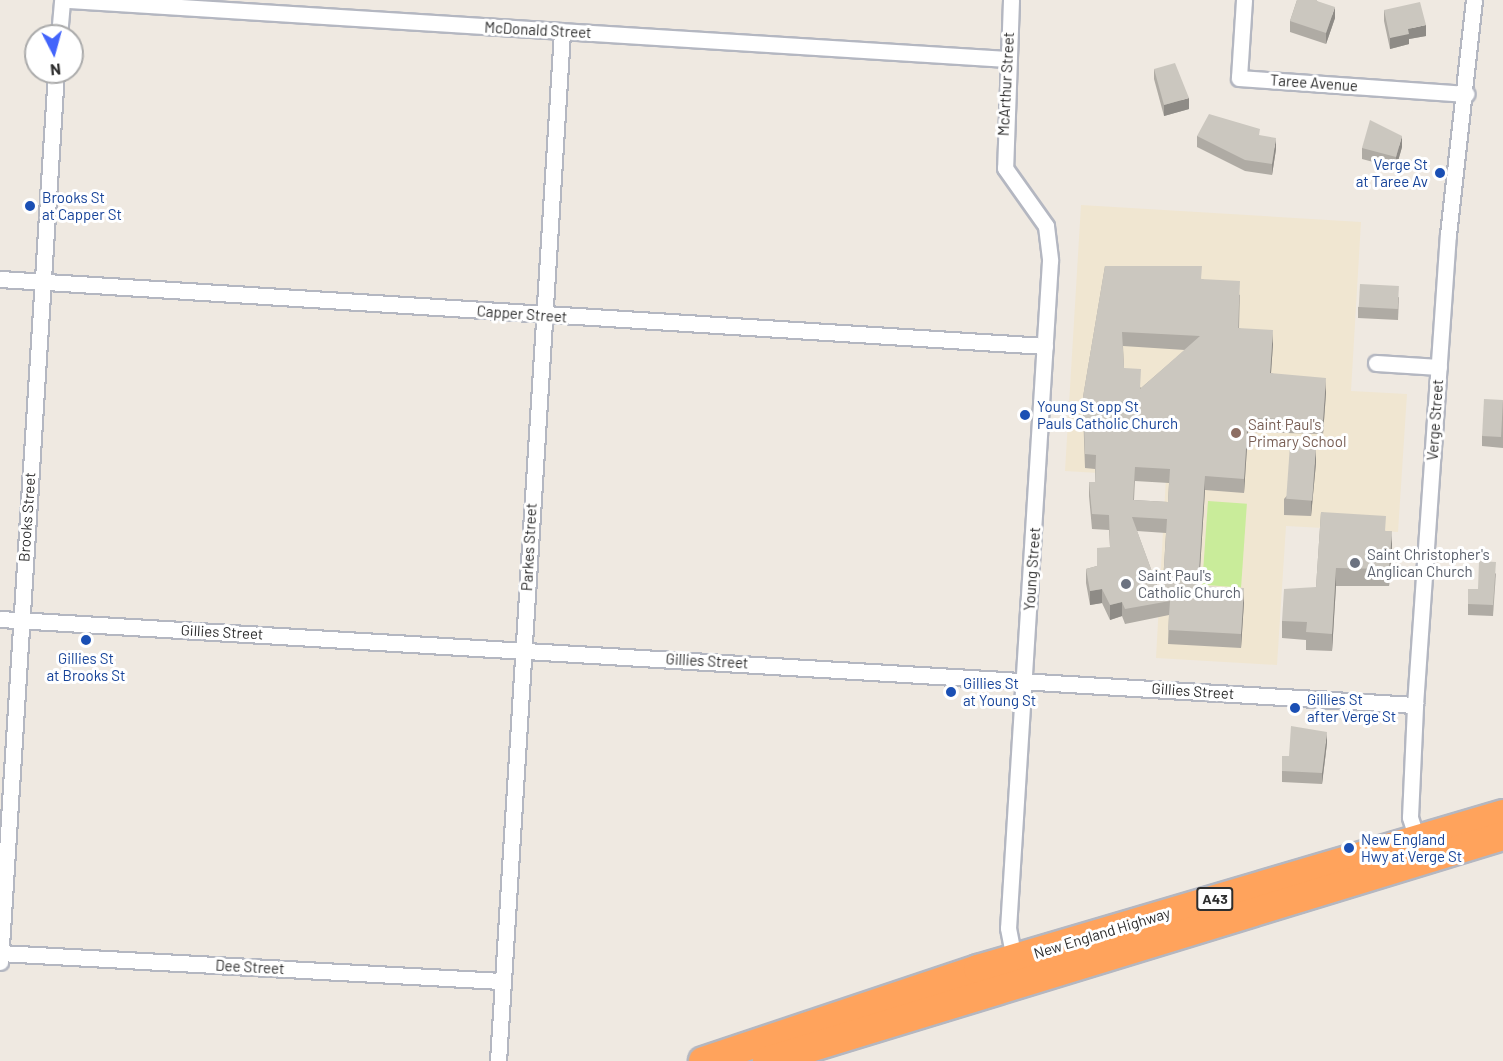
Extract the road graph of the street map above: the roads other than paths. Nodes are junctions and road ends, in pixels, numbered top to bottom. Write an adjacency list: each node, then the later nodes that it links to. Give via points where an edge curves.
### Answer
1 (62, 0): 6 (street)
2 (69, 0): 7 (street, McDonald Street)
3 (1011, 0): 8 (street, McArthur Street)
4 (1244, 0): 10 (street, Taree Avenue, via 1239,78)
5 (1474, 0): 10 (street, Verge Street)
6 (60, 24)
7 (562, 32): 8 (street, McDonald Street); 14 (street, Parkes Street)
8 (1007, 59): 11 (street, McArthur Street)
9 (55, 84): 13 (street, Brooks Street)
10 (1466, 94): 17 (street, Verge Street)
11 (1005, 168): 15 (street, Young Street, via 1046,226 1050,261)
12 (0, 279): 13 (street, Capper Street)
13 (42, 282): 14 (street, Capper Street); 19 (street, Brooks Street)
14 (543, 315): 15 (street, Capper Street); 20 (street, Parkes Street)
15 (1045, 346): 21 (street, Young Street)
16 (1376, 363): 17 (street)
17 (1439, 367): 22 (street, Verge Street)
18 (0, 619): 19 (street, Gillies Street)
19 (21, 620): 20 (street, Gillies Street); 26 (street, Brooks Street)
20 (523, 651): 21 (street, Gillies Street); 29 (street, Parkes Street)
21 (1025, 680): 22 (street, Gillies Street); 28 (street, Young Street, via 1008,928)
22 (1415, 705): 25 (street, Verge Street, via 1410,817)
23 (1503, 814): 25 (highway, New England Highway / A43)
24 (1503, 836): 28 (highway, New England Highway / A43)
25 (1417, 839): 28 (highway, New England Highway / A43)
26 (0, 953): 27 (street, Brooks Street); 29 (street, Dee Street)
27 (0, 962)
28 (1017, 970): 31 (highway, New England Highway / A43); 32 (highway, New England Highway / A43)
29 (501, 981): 30 (street, Parkes Street)
30 (498, 1061)
31 (704, 1061)
32 (768, 1061)

